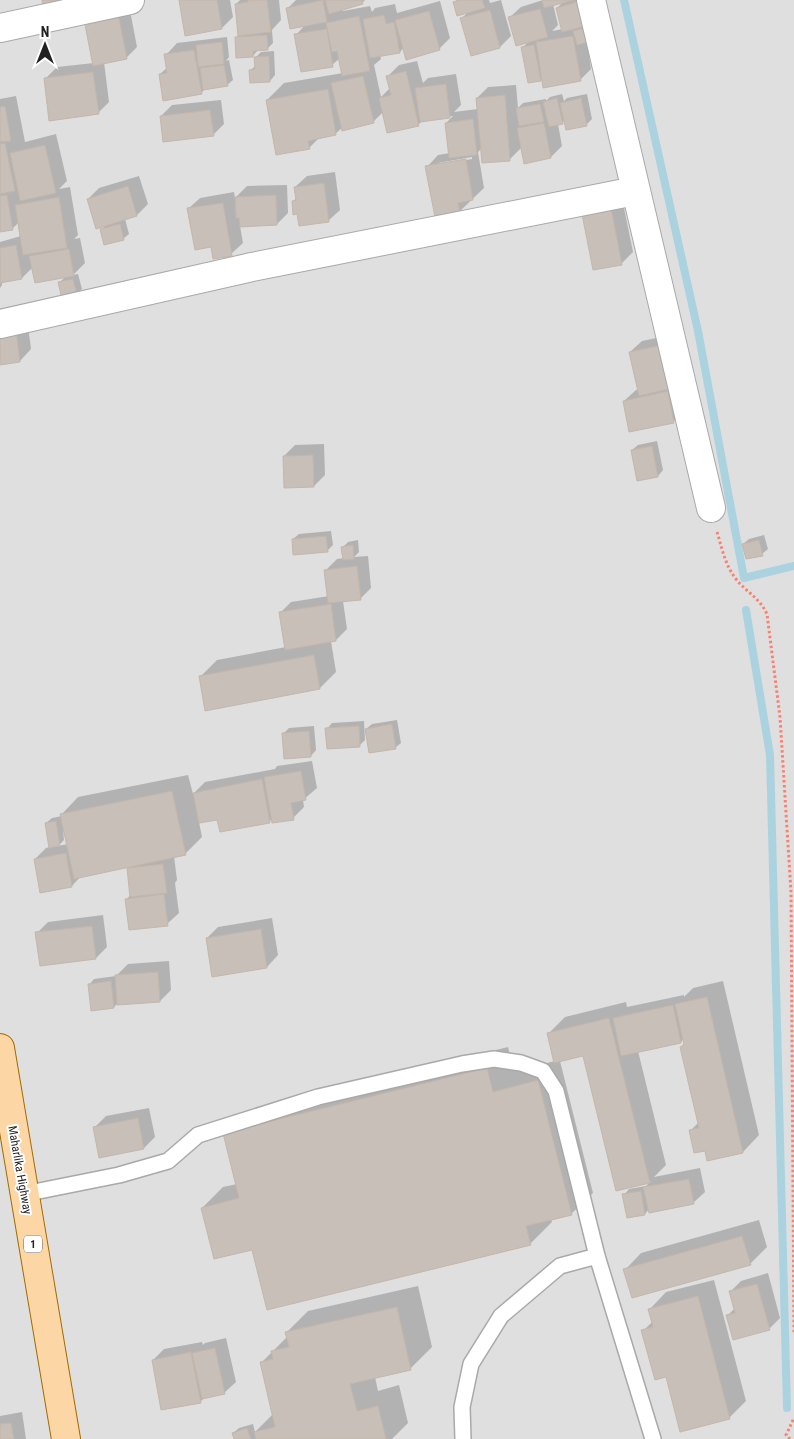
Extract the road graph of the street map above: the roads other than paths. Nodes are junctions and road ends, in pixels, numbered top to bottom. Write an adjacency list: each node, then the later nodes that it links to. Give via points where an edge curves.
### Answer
1 (130, 0): 3 (street)
2 (591, 0): 4 (street)
3 (0, 28)
4 (635, 191): 5 (street, via 252,267); 6 (street)
5 (0, 324)
6 (711, 508)
7 (0, 1048): 8 (main road, Maharlika Highway / 1)
8 (24, 1194): 9 (lane, via 119,1175 168,1161 198,1135 318,1096 494,1058 543,1071 556,1090); 10 (main road, Maharlika Highway / 1)
9 (598, 1256): 11 (lane, via 560,1266 501,1316 471,1364 462,1407); 12 (lane)
10 (66, 1439)
11 (463, 1439)
12 (653, 1439)

